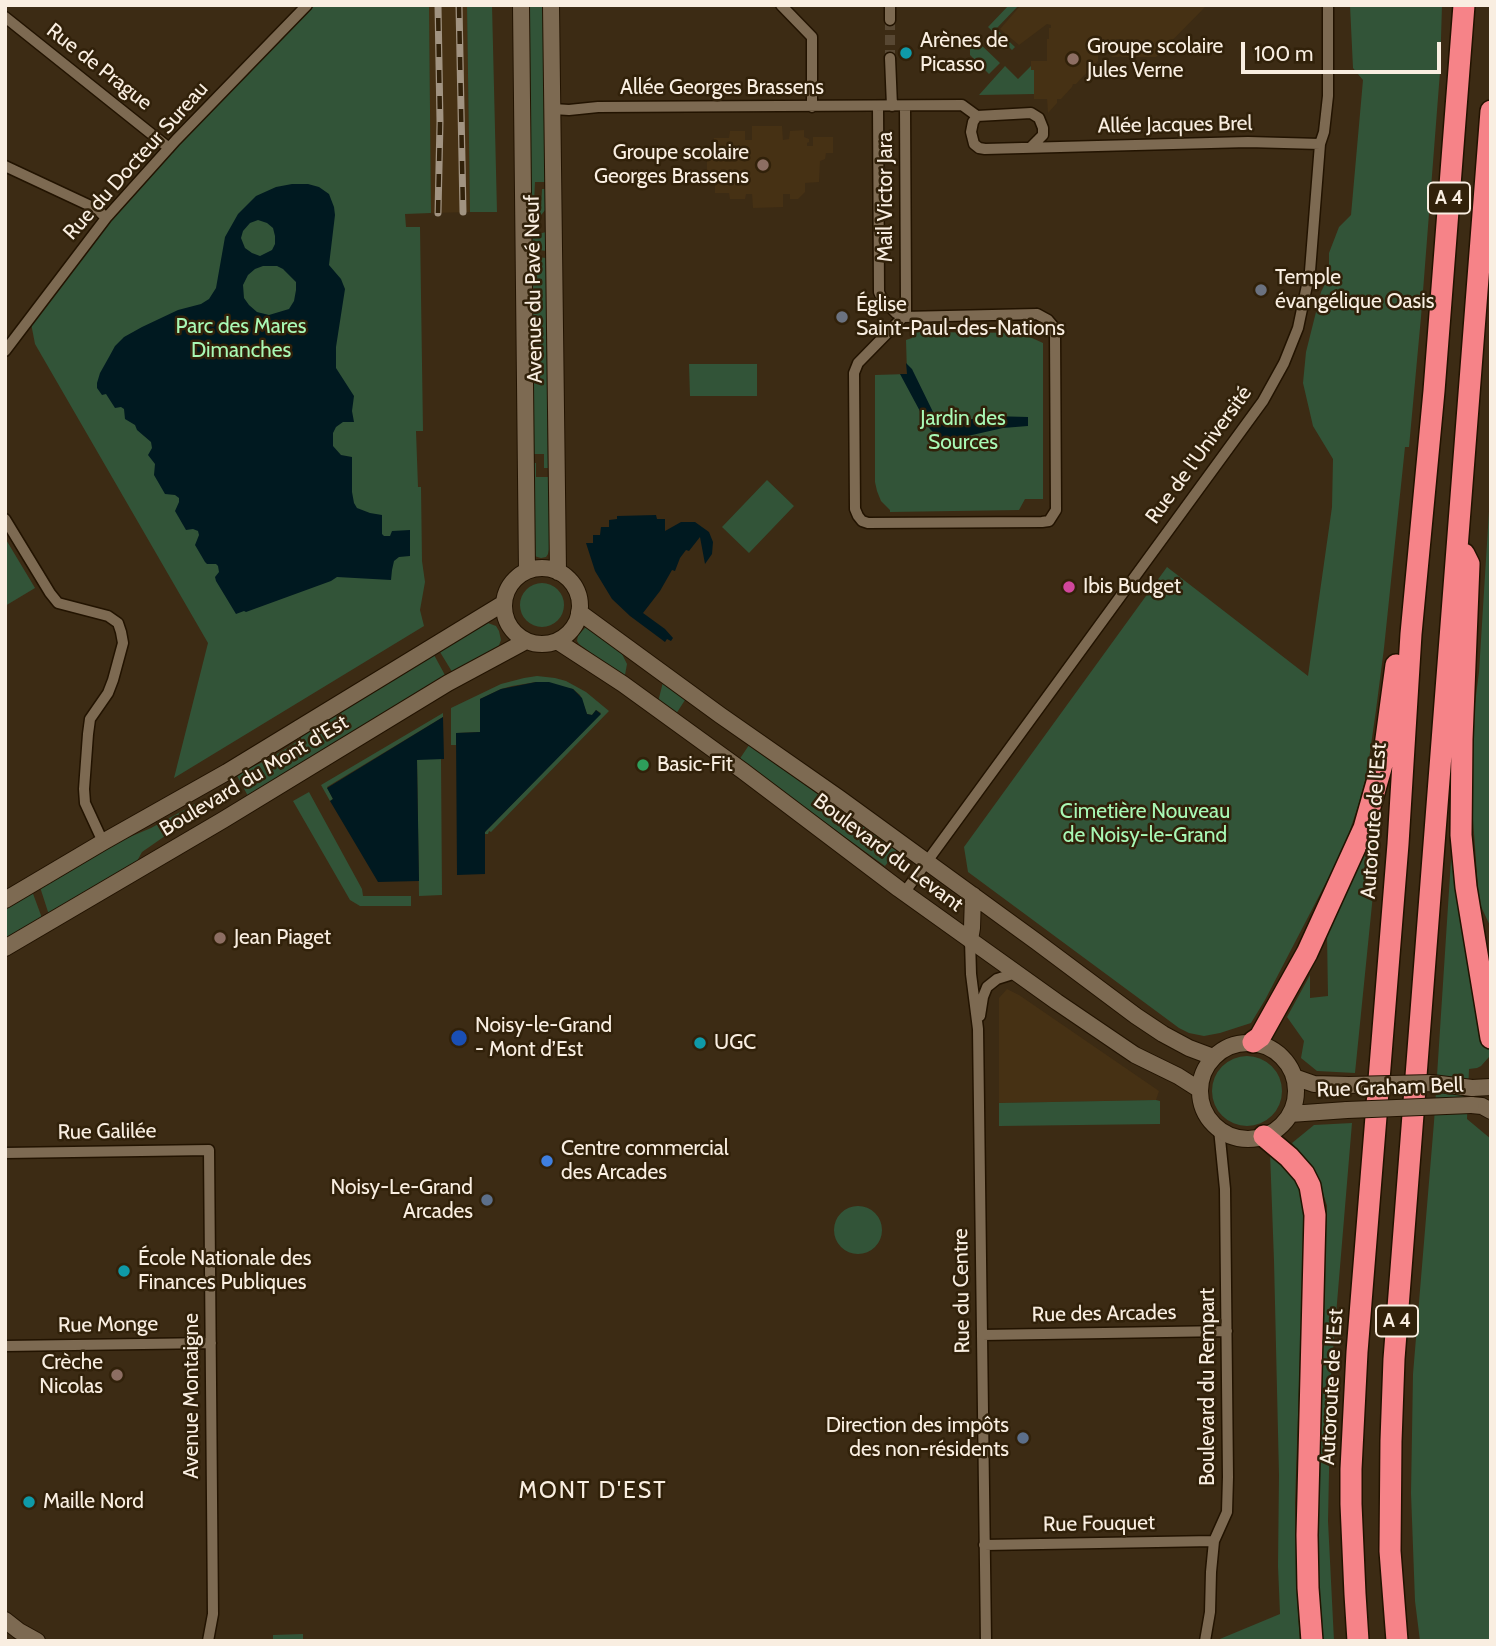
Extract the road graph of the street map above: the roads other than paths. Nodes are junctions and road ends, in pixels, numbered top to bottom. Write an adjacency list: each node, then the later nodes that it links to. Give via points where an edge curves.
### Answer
1 (307, 5): 20 (street, Rue du Docteur Sureau)
2 (521, 5): 27 (main road, Avenue du Pavé Neuf)
3 (551, 5): 15 (main road, Avenue du Pavé Neuf)
4 (781, 5): 14 (street, via 812,37)
5 (890, 5): 9 (street)
6 (1328, 5): 18 (street, Rue de l'Université, via 1329,80)
7 (1464, 5): 31 (highway, Autoroute de l’Est / A 4)
8 (5, 17): 20 (street, Rue de Prague)
9 (890, 20)
10 (890, 58): 12 (street, Mail Victor Jara)
11 (878, 106): 12 (street, Allée Georges Brassens); 14 (street, Allée Georges Brassens); 23 (street, Mail Victor Jara, via 879,292)
12 (892, 106): 13 (street)
13 (905, 106): 17 (street, via 962,105); 23 (street, Mail Victor Jara)
14 (812, 107): 15 (street, Allée Georges Brassens)
15 (553, 109): 28 (main road, Avenue du Pavé Neuf)
16 (1491, 111): 26 (highway, A 4)
17 (977, 116): 19 (street, Allée Jacques Brel, via 971,132 979,148); 19 (street, via 1031,113 1039,118 1043,135)
18 (1320, 144): 19 (street, Allée Jacques Brel); 35 (street, Rue de l'Université, via 1307,291 1292,345 1276,378)
19 (1031, 147)
20 (169, 148): 22 (street, Rue du Docteur Sureau)
21 (5, 166): 22 (street, via 97,209)
22 (106, 218): 24 (street, Rue du Docteur Sureau)
23 (903, 317): 23 (street, via 1037,314 1053,326 1056,510 1049,521 868,523 858,516 855,367)
24 (5, 351)
25 (5, 519): 34 (street, via 58,603 108,616 121,632 123,643 113,680 90,719 88,734 85,803)
26 (1456, 540): 43 (highway, via 1469,564 1461,835); 68 (highway, A 4, via 1394,1359 1390,1551)
27 (527, 571): 28 (main road); 29 (main road, via 509,586)
28 (558, 572): 30 (main road, via 573,585)
29 (504, 603): 33 (main road, via 509,625); 34 (main road, Boulevard du Mont d'Est)
30 (579, 612): 32 (main road, via 568,634); 35 (main road, Boulevard du Levant)
31 (1411, 634): 44 (highway, via 1398,643 1383,761 1364,828 1307,953 1260,1038); 67 (highway, Autoroute de l’Est / A 4, via 1354,1414 1351,1504)
32 (557, 640): 33 (main road, via 547,644); 36 (main road, Boulevard du Levant, via 744,771)
33 (526, 641): 40 (main road, Boulevard du Mont d'Est)
34 (103, 842): 38 (main road, Boulevard du Mont d'Est)
35 (927, 862): 36 (street, Rue de l'Université); 37 (main road, Boulevard du Levant)
36 (904, 892): 39 (main road, Boulevard du Levant)
37 (973, 895): 39 (main road); 45 (main road, Boulevard du Levant, via 1163,1034)
38 (5, 900)
39 (970, 940): 41 (main road, Boulevard du Levant); 42 (street, Rue du Centre)
40 (5, 948)
41 (1016, 973): 42 (street, via 987,987); 48 (main road, Boulevard du Levant, via 1135,1055)
42 (978, 1029): 56 (street, Rue du Centre)
43 (1491, 1038)
44 (1253, 1042): 45 (main road, via 1232,1045); 46 (main road, via 1279,1054)
45 (1213, 1057): 48 (main road)
46 (1294, 1077): 47 (main road, Rue Graham Bell, bridge, via 1314,1084); 50 (main road, via 1295,1102)
47 (1491, 1087)
48 (1200, 1090): 51 (main road, via 1208,1119)
49 (1491, 1111): 50 (main road, Rue Graham Bell, bridge, via 1471,1105)
50 (1290, 1114): 52 (main road)
51 (1219, 1129): 52 (main road, via 1233,1137); 55 (street, Boulevard du Rempart, via 1226,1189)
52 (1264, 1136): 66 (highway, via 1304,1174 1315,1215 1307,1535)
53 (209, 1150): 54 (street, Rue Galilée); 57 (street, Avenue Montaigne)
54 (5, 1153)
55 (1227, 1331): 56 (street, Rue des Arcades); 59 (street, Boulevard du Rempart, via 1227,1512)
56 (982, 1335): 60 (street, Rue du Centre)
57 (211, 1343): 58 (street, Rue Monge); 63 (street, Avenue Montaigne, via 213,1614)
58 (5, 1346)
59 (1214, 1541): 60 (street, Rue Fouquet); 65 (street, Boulevard du Rempart)
60 (984, 1545): 64 (street, Rue du Centre)
61 (5, 1620): 62 (main road)
62 (37, 1641)
63 (208, 1641)
64 (986, 1641)
65 (1205, 1641)
66 (1312, 1641)
67 (1358, 1641)
68 (1397, 1641)

